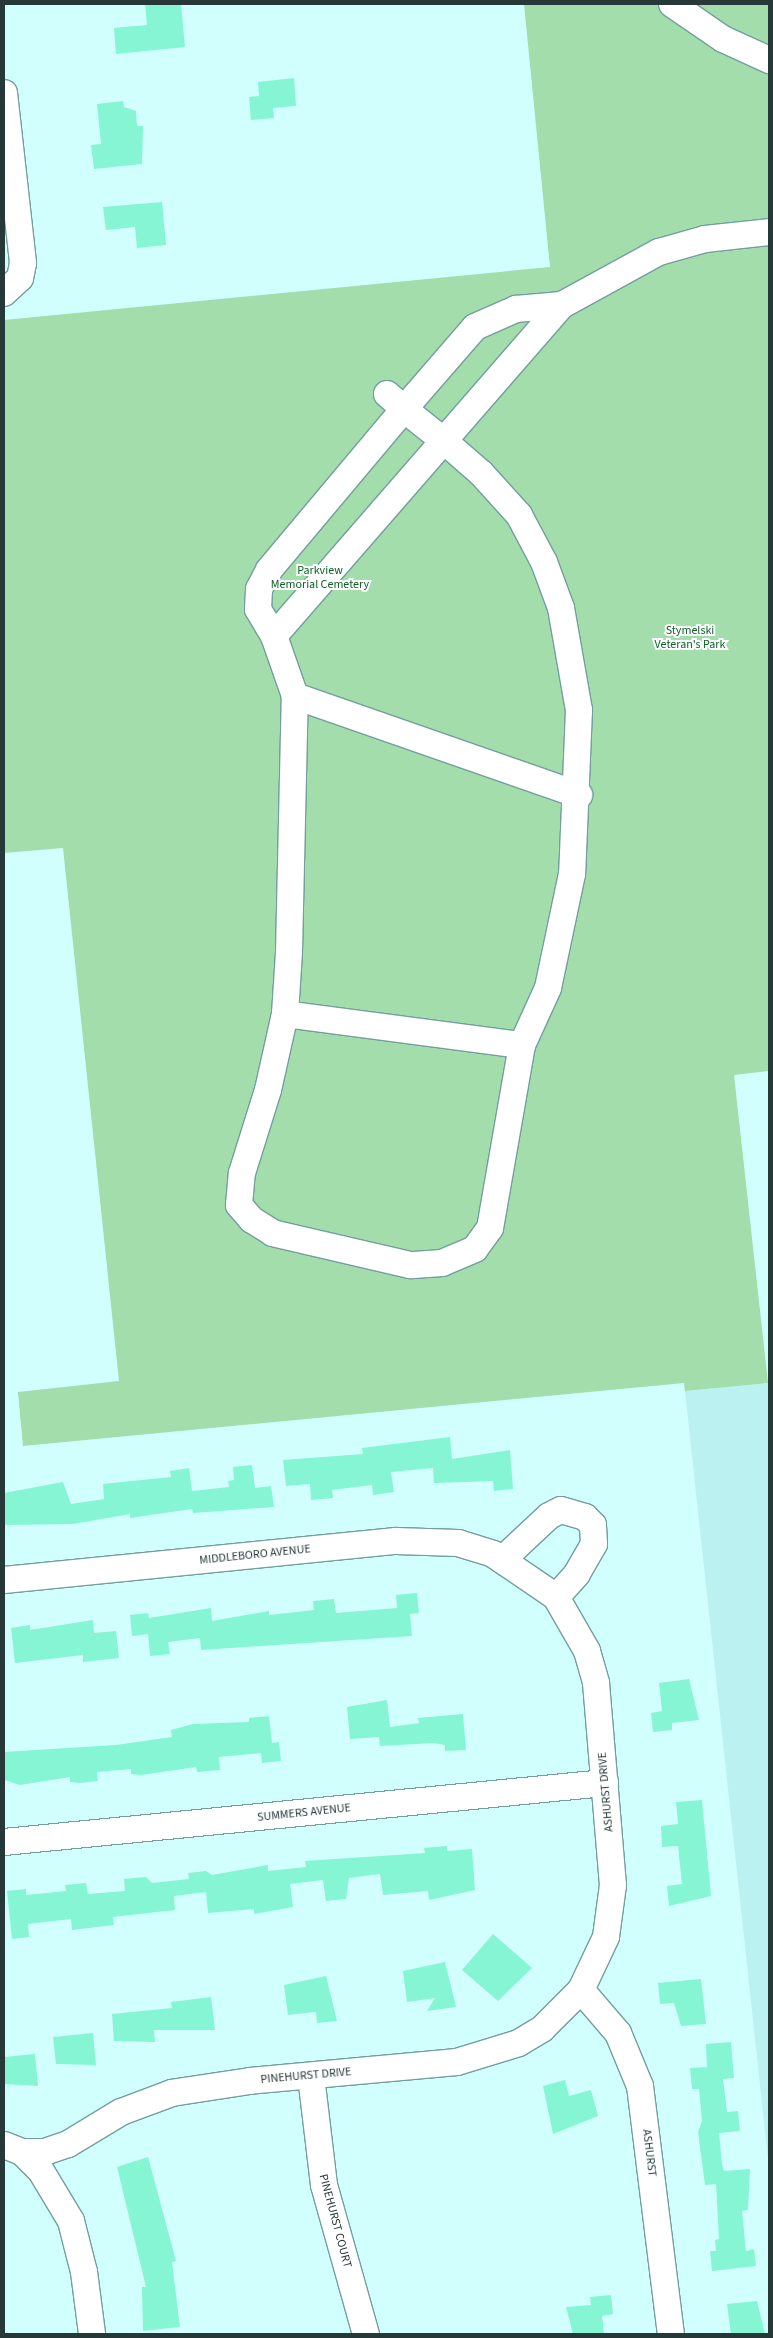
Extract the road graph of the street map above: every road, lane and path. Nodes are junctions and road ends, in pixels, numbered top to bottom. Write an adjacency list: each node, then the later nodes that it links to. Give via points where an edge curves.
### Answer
1 (672, 4): 2 (street, via 723,39)
2 (769, 60)
3 (4, 93): 5 (street, via 23,264 20,278)
4 (769, 232): 6 (street, via 705,239 659,252)
5 (7, 290)
6 (562, 305): 7 (street, via 516,309 476,327); 8 (street)
7 (395, 401): 8 (street); 9 (street, via 269,570 259,590 258,609)
8 (444, 441): 9 (street); 11 (street, via 519,515 544,562 561,608 573,661 579,710)
9 (274, 636): 10 (street)
10 (295, 696): 11 (street); 12 (street)
11 (579, 795): 13 (street, via 563,926 545,996)
12 (285, 1014): 13 (street); 13 (street, via 268,1090 242,1173 239,1205 252,1220 273,1233 410,1265 442,1263 475,1249 490,1228)
13 (522, 1045)
14 (504, 1559): 15 (street, MIDDLEBORO AVENUE); 16 (street, MIDDLEBORO AVENUE, via 475,1547 430,1540); 17 (street, via 561,1510 585,1517 595,1536 578,1574)
15 (526, 1573): 17 (street, ASHURST DRIVE)
16 (4, 1580)
17 (556, 1597): 18 (street, ASHURST DRIVE, via 579,1630 592,1665)
18 (605, 1783): 19 (street, SUMMERS AVENUE); 20 (street, ASHURST DRIVE, via 613,1885 611,1912 600,1955)
19 (4, 1842)
20 (581, 1990): 21 (street, PINEHURST DRIVE, via 542,2029 489,2056); 25 (street, ASHURST, via 618,2033 640,2086)
21 (311, 2076): 22 (street, PINEHURST DRIVE, via 172,2093 121,2112 68,2144 45,2152); 24 (street, PINEHURST COURT, via 324,2185)
22 (13, 2149): 23 (street, via 56,2192 71,2221 84,2272)
23 (92, 2334)
24 (366, 2334)
25 (671, 2334)

